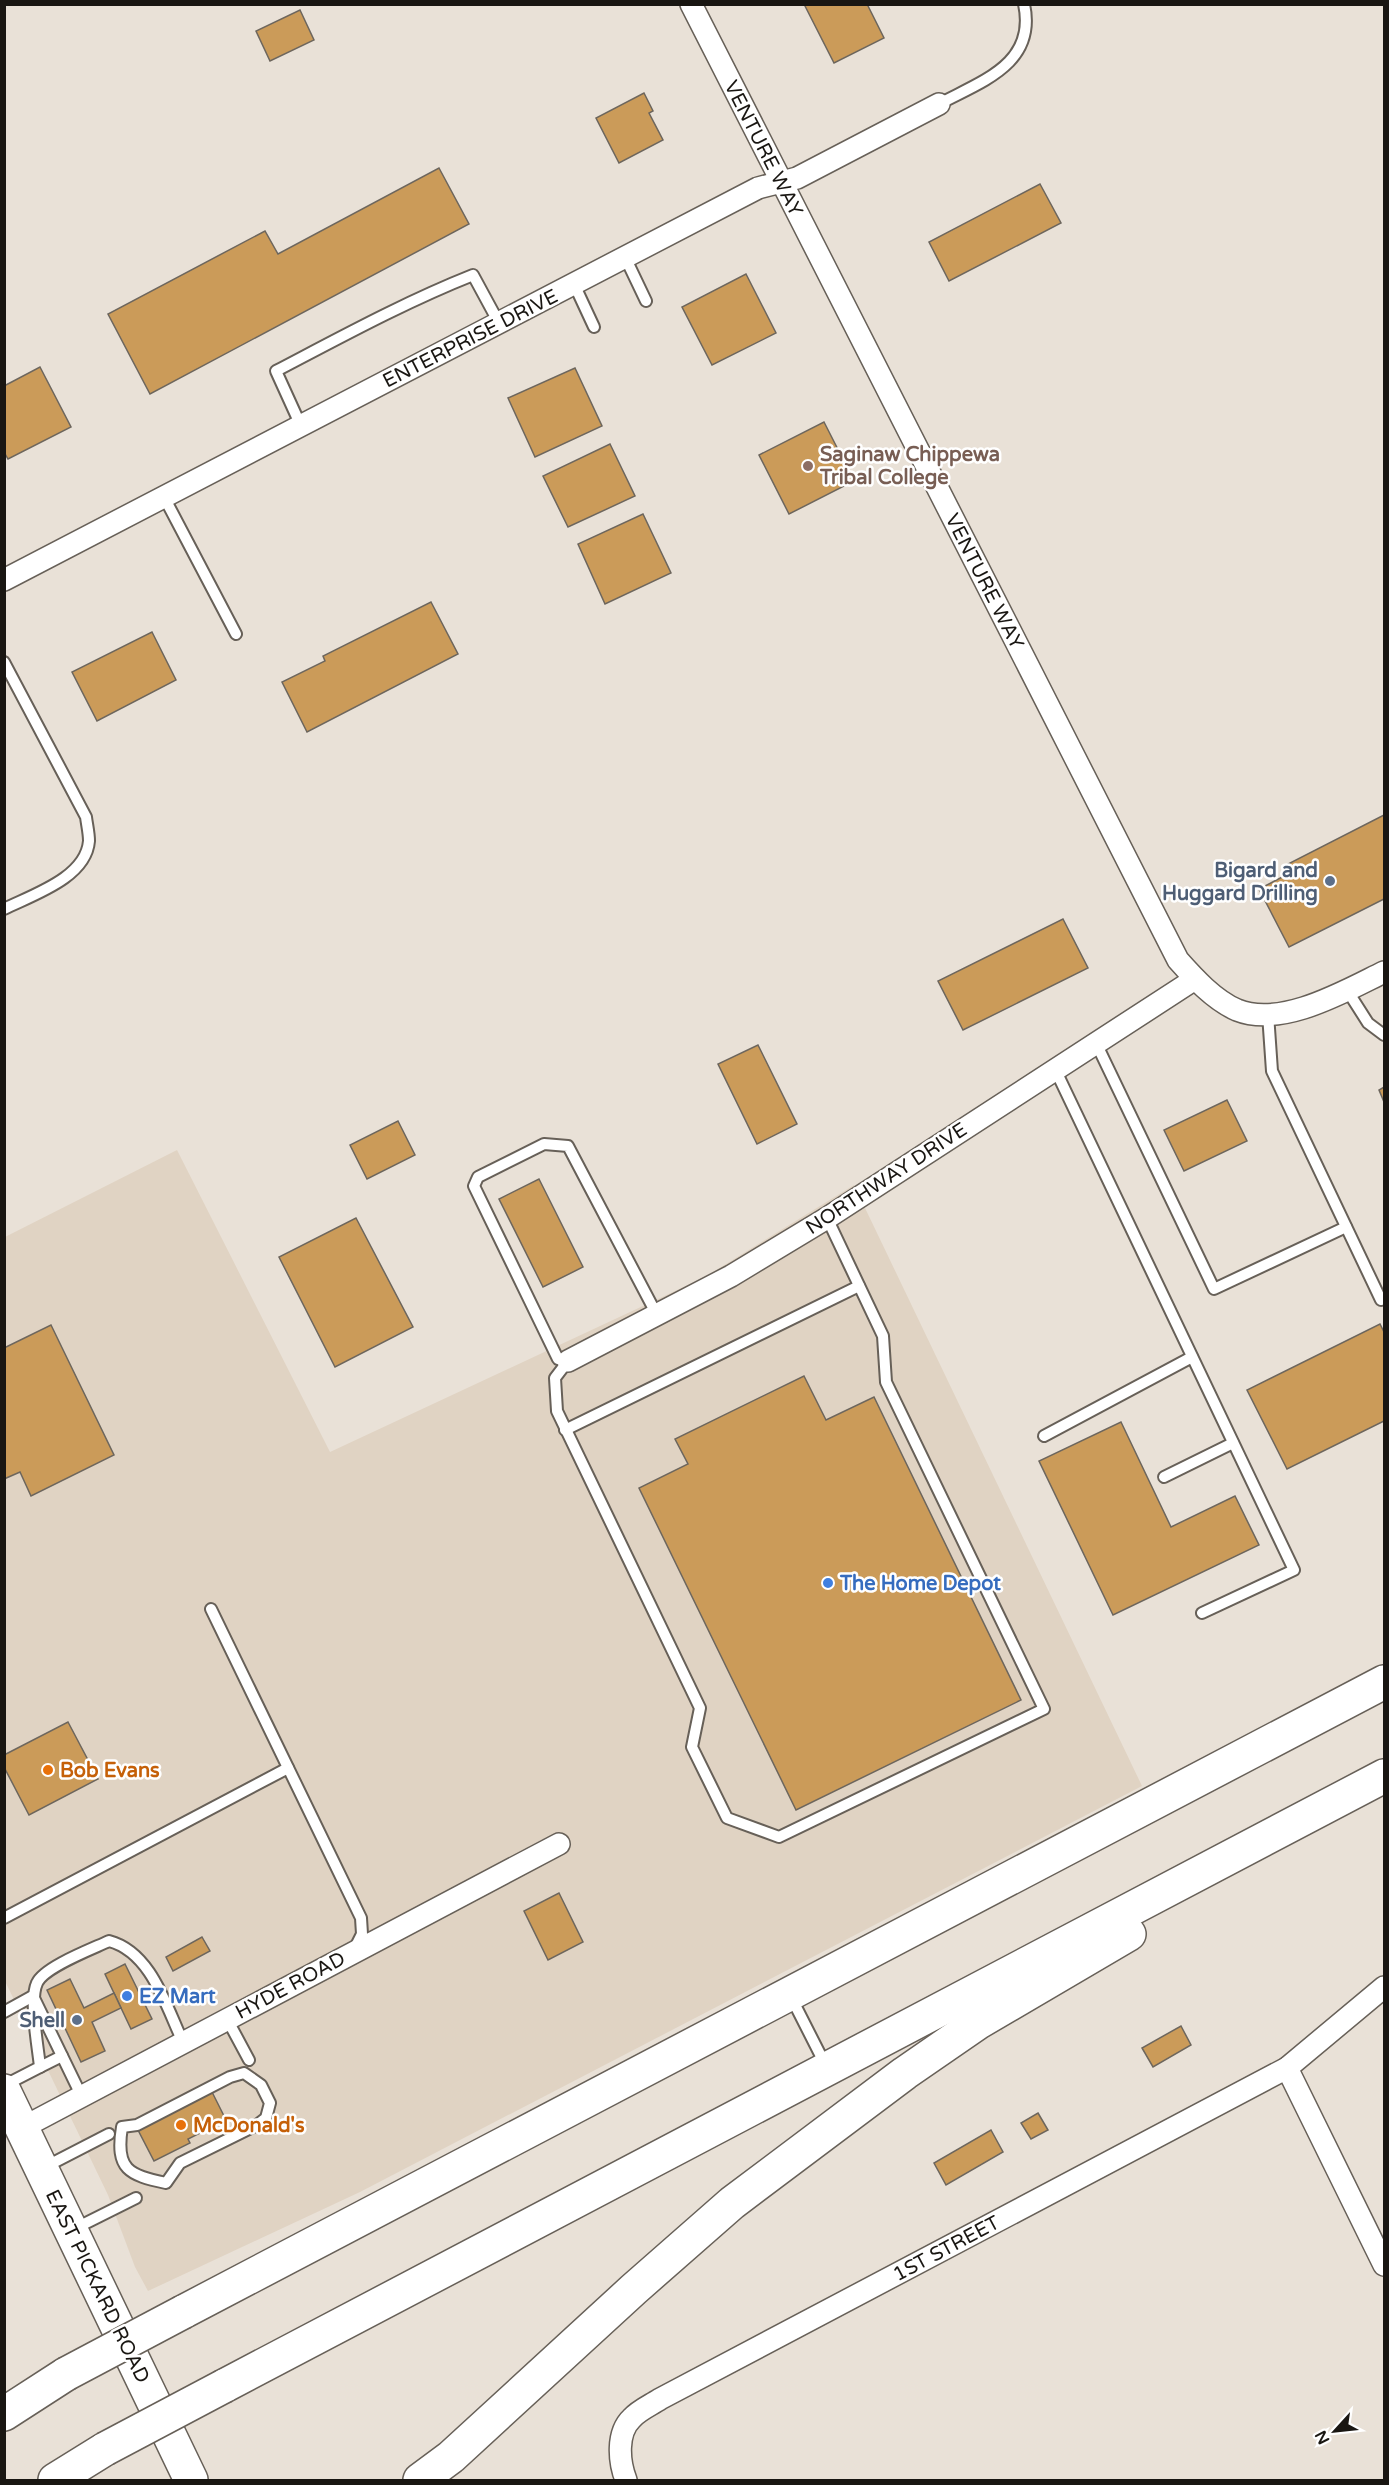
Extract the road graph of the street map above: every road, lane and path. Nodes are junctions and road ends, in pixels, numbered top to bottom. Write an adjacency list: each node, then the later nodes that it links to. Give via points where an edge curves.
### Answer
1 (691, 4): 4 (street, VENTURE WAY)
2 (1024, 4): 3 (lane, via 1024,43 1011,62)
3 (939, 104): 4 (street, ENTERPRISE DRIVE, via 797,178)
4 (781, 182): 5 (street, ENTERPRISE DRIVE, via 758,188); 17 (street, VENTURE WAY, via 1178,960)
5 (625, 257): 6 (street, ENTERPRISE DRIVE); 7 (lane)
6 (574, 284): 8 (street, ENTERPRISE DRIVE); 9 (lane)
7 (646, 301)
8 (499, 323): 10 (street, ENTERPRISE DRIVE); 10 (lane, via 473,275 348,333 276,371)
9 (594, 327)
10 (301, 426): 11 (street, ENTERPRISE DRIVE)
11 (164, 497): 12 (street, ENTERPRISE DRIVE); 13 (lane)
12 (4, 580)
13 (236, 634)
14 (4, 662): 15 (lane, via 86,817 89,842 80,863 61,880)
15 (4, 909)
16 (1384, 972): 18 (street)
17 (1195, 979): 19 (street, VENTURE WAY, via 1238,1010); 21 (street, NORTHWAY DRIVE)
18 (1347, 990): 19 (street, via 1318,1004); 20 (lane, via 1368,1023)
19 (1269, 1014): 24 (lane, via 1272,1071)
20 (1384, 1035)
21 (1096, 1043): 22 (street, NORTHWAY DRIVE); 24 (lane, via 1214,1289)
22 (1055, 1069): 23 (street, NORTHWAY DRIVE); 28 (lane)
23 (827, 1218): 25 (lane); 27 (street, NORTHWAY DRIVE, via 732,1276)
24 (1346, 1227): 26 (lane)
25 (859, 1286): 30 (lane); 30 (lane, via 883,1336 886,1382 1044,1709 779,1837 727,1818 692,1747 700,1708)
26 (1381, 1300)
27 (657, 1315): 29 (street, NORTHWAY DRIVE); 29 (lane, via 568,1146 544,1144 478,1177 474,1186 519,1280 558,1359)
28 (1192, 1357): 31 (lane); 32 (lane)
29 (568, 1361): 30 (lane, via 555,1378 557,1411)
30 (565, 1430)
31 (1044, 1436)
32 (1233, 1443): 33 (lane); 35 (lane, via 1294,1570)
33 (1164, 1478)
34 (211, 1609): 37 (lane)
35 (1202, 1613)
36 (1384, 1682): 44 (highway)
37 (288, 1768): 41 (lane); 42 (lane, via 361,1918 362,1934)
38 (1384, 1776): 40 (highway)
39 (559, 1844): 42 (street, HYDE ROAD)
40 (1250, 1847): 53 (highway); 67 (highway, via 1154,1920 979,2022 805,2147 732,2203)
41 (4, 1918)
42 (354, 1951): 47 (street, HYDE ROAD)
43 (1384, 1987): 52 (street, 1ST STREET)
44 (789, 1995): 53 (lane); 64 (highway, bridge, via 66,2374)
45 (33, 1996): 46 (lane); 48 (lane, via 37,1982 48,1971 109,1941 124,1945 145,1963); 49 (lane); 51 (lane)
46 (4, 2012)
47 (227, 2019): 48 (street, HYDE ROAD); 50 (lane)
48 (183, 2042): 56 (street, HYDE ROAD)
49 (62, 2056): 51 (lane); 56 (lane)
50 (249, 2060)
51 (40, 2067): 54 (lane)
52 (1287, 2068): 63 (street); 68 (street, 1ST STREET, via 660,2399 631,2419 620,2444)
53 (828, 2069): 65 (highway, bridge, via 105,2449)
54 (4, 2085)
55 (4, 2091): 57 (highway, EAST PICKARD ROAD)
56 (81, 2097): 57 (street, HYDE ROAD)
57 (22, 2128): 59 (highway, EAST PICKARD ROAD)
58 (109, 2134): 59 (lane)
59 (42, 2169): 62 (highway, EAST PICKARD ROAD)
60 (166, 2183): 60 (lane, via 180,2163 266,2118 270,2103 261,2085 244,2073 230,2077 137,2125 122,2127 120,2143 128,2170 135,2176)
61 (136, 2198): 62 (lane)
62 (71, 2231): 66 (highway, EAST PICKARD ROAD)
63 (1384, 2265)
64 (10, 2408)
65 (55, 2481)
66 (191, 2481)
67 (420, 2481)
68 (626, 2481)

